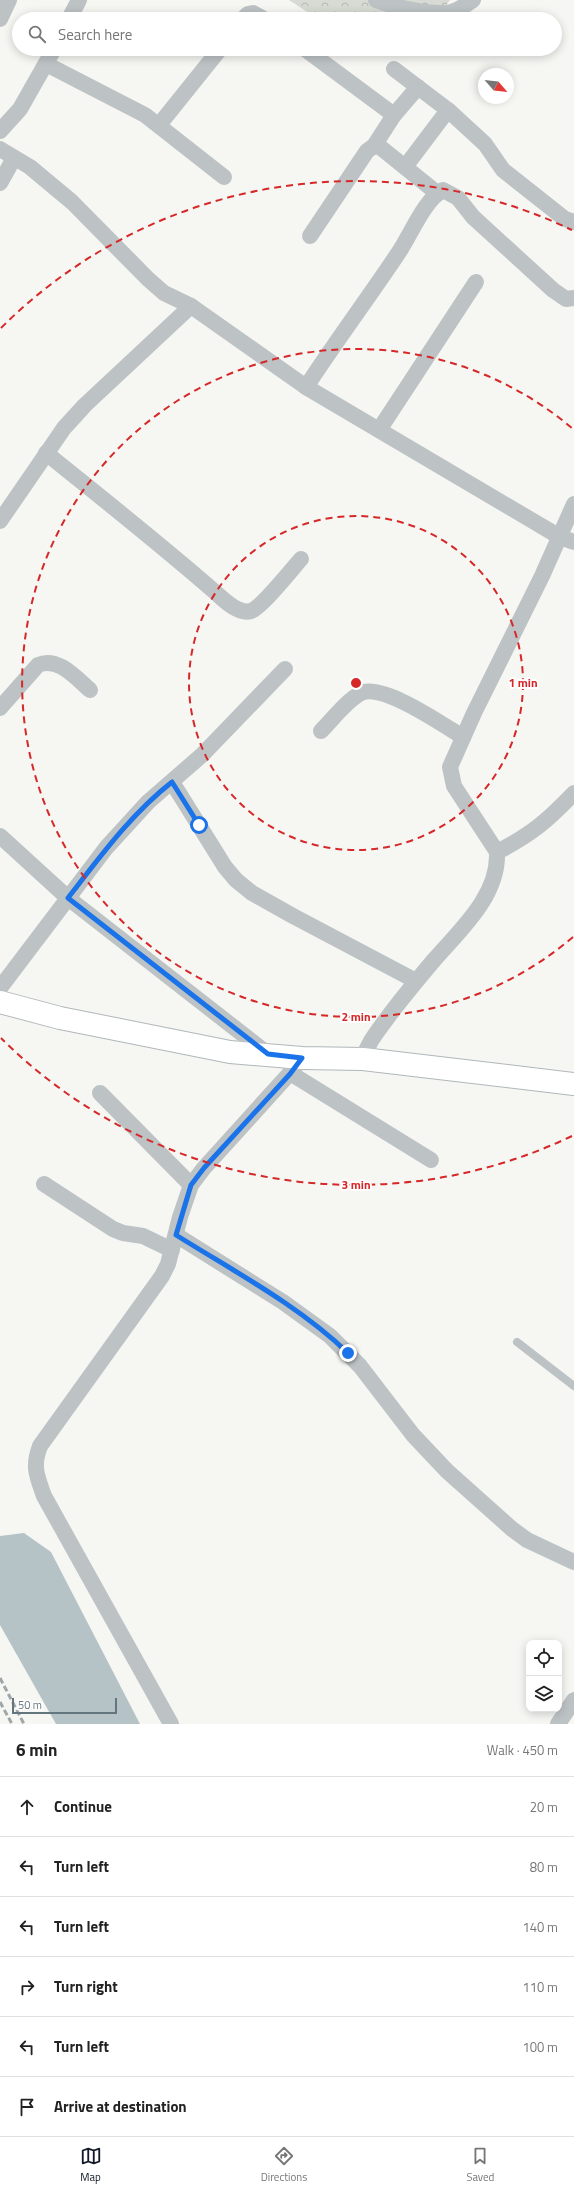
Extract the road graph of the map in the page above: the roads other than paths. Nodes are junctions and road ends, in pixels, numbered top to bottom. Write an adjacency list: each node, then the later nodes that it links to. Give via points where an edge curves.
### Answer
1 (9, 0): 6 (street)
2 (79, 0): 5 (street)
3 (376, 0): 4 (street, via 405,8 450,12 462,8)
4 (473, 0)
5 (73, 12)
6 (0, 18)
7 (50, 56): 10 (street)
8 (214, 56): 15 (street)
9 (314, 56): 14 (street)
10 (46, 64): 15 (street, via 127,104); 16 (street, via 20,109)
11 (394, 69): 12 (street)
12 (418, 87): 13 (street); 14 (street)
13 (448, 110): 20 (street); 24 (street, via 485,144 503,170 565,219)
14 (394, 115): 17 (street)
15 (159, 125): 21 (street)
16 (0, 131)
17 (374, 146): 20 (street, via 380,147); 25 (street, via 367,151)
18 (0, 149): 19 (street)
19 (14, 158): 22 (street); 28 (street, via 30,167 72,202 148,279 164,292)
20 (405, 167): 23 (street)
21 (224, 177)
22 (0, 182)
23 (437, 193): 27 (street, via 443,190 452,193 473,217 553,290 566,299); 29 (street)
24 (574, 222)
25 (310, 236)
26 (476, 282): 30 (street)
27 (574, 298)
28 (191, 306): 29 (street); 31 (street, via 85,405)
29 (306, 387): 30 (street)
30 (379, 430): 34 (street)
31 (46, 453): 33 (street); 35 (street, via 230,604 243,611 251,611 260,605)
32 (574, 504): 34 (street)
33 (0, 521)
34 (567, 540): 40 (street)
35 (301, 559)
36 (285, 669): 41 (street, via 202,755)
37 (90, 690): 38 (street, via 58,665 45,662 34,668)
38 (0, 708)
39 (321, 731): 40 (street, via 362,693 374,691 390,695)
40 (464, 737): 44 (street, via 450,767 454,786)
41 (172, 782): 45 (street, via 148,802 116,837); 46 (street, via 225,867 236,880 252,893)
42 (574, 793): 44 (street, via 527,837)
43 (0, 836): 45 (street)
44 (497, 852): 46 (street, via 498,864 491,886 477,910)
45 (68, 898): 47 (street); 49 (street)
46 (416, 981): 50 (street, via 367,1045)
47 (0, 988)
48 (0, 1002): 49 (street, via 60,1018 230,1052)
49 (268, 1054): 51 (street)
50 (363, 1059): 51 (street); 52 (street)
51 (296, 1066): 54 (street); 56 (street)
52 (574, 1084)
53 (100, 1093): 56 (street)
54 (431, 1160)
55 (44, 1184): 57 (street, via 113,1229)
56 (191, 1185): 57 (street)
57 (174, 1243): 60 (street, via 283,1302 330,1336 360,1366 413,1435 447,1471 522,1537); 62 (street, via 168,1264 156,1287 40,1446 34,1460 44,1496)
58 (517, 1342): 59 (lane)
59 (574, 1386)
60 (574, 1562)
61 (574, 1700): 63 (street)
62 (171, 1724)
63 (558, 1724)

